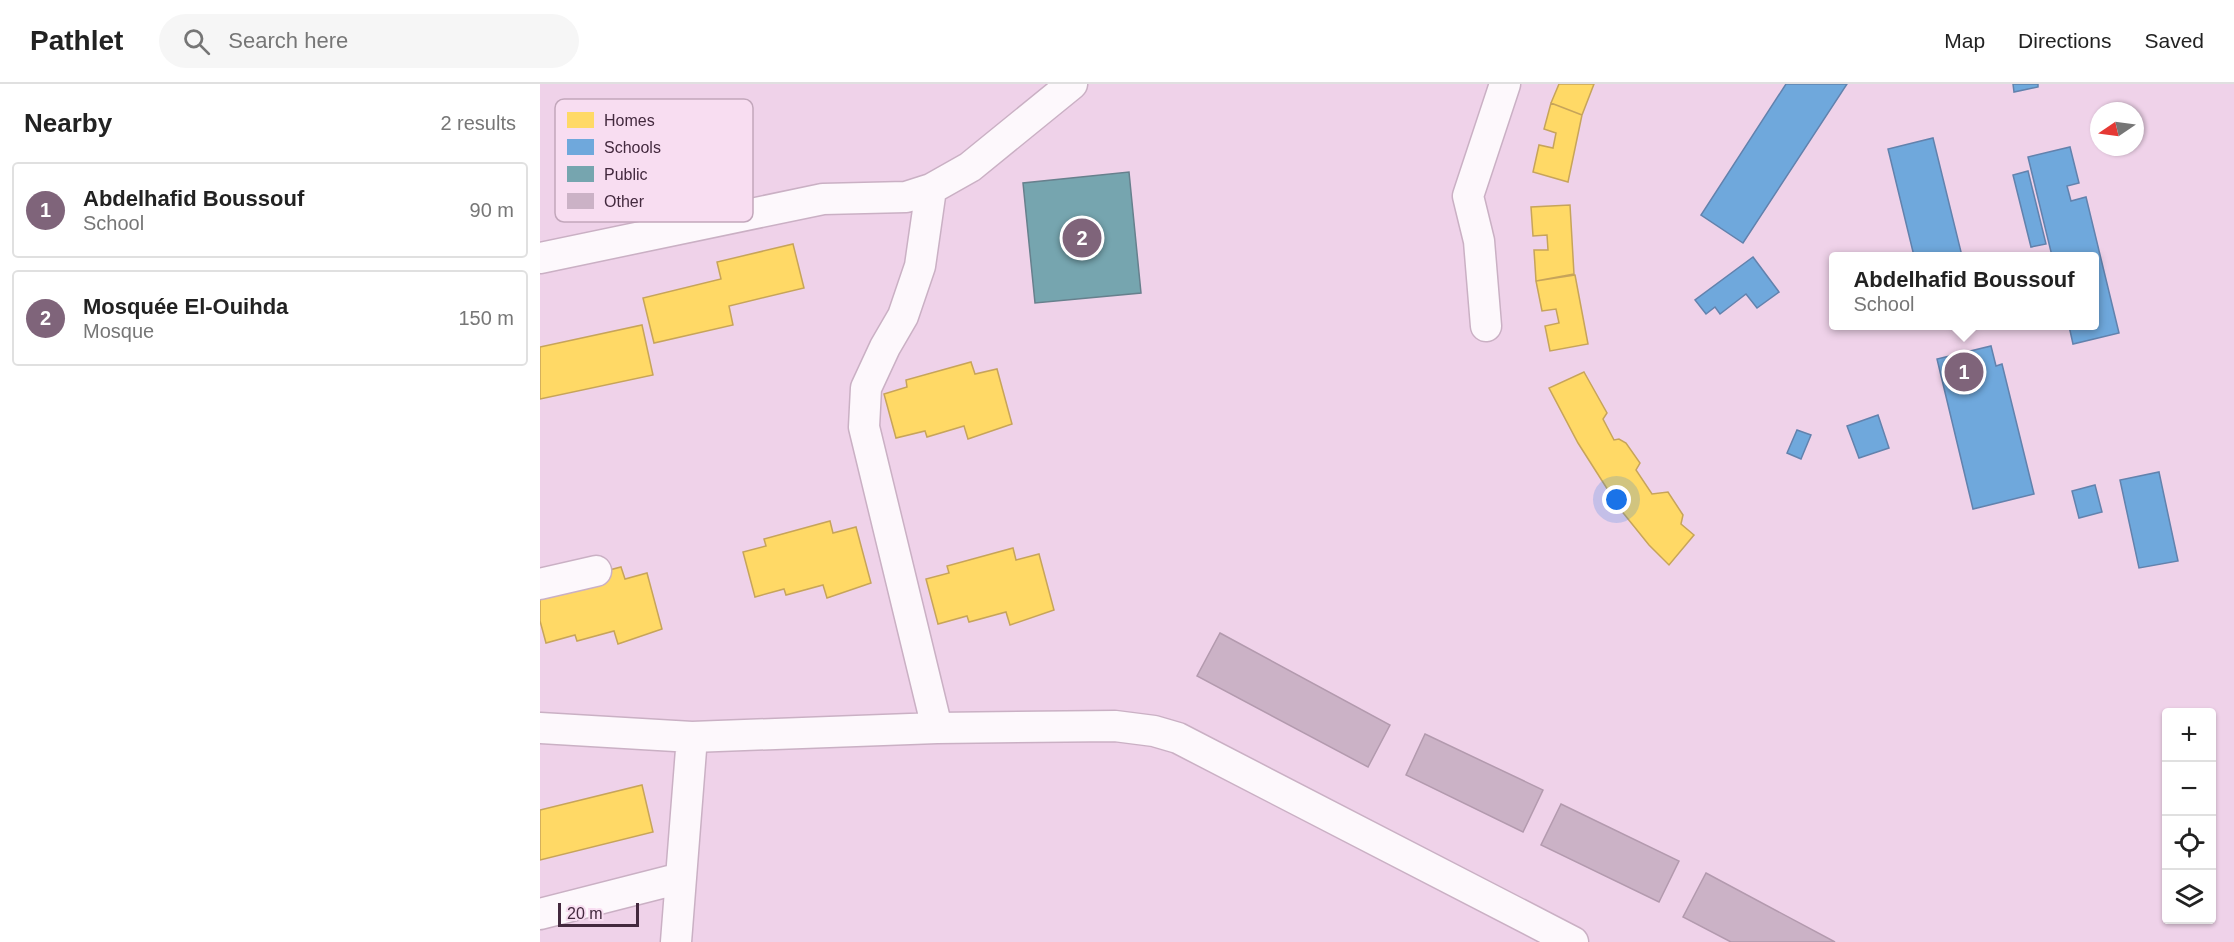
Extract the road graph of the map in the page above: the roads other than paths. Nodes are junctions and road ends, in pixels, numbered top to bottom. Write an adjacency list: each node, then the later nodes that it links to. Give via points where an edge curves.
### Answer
1 (1072, 84): 3 (street, via 970,167)
2 (1505, 84): 7 (street, via 1468,196 1479,241)
3 (932, 189): 4 (street, via 906,197 824,199); 11 (street, via 920,266 903,316 866,388 864,427)
4 (753, 214)
5 (713, 222): 6 (street)
6 (540, 258)
7 (1486, 326)
8 (596, 572): 9 (street)
9 (540, 584)
10 (540, 728): 12 (street)
11 (937, 728): 12 (street); 16 (street, via 1115,726 1178,738)
12 (692, 737): 13 (street)
13 (681, 878): 14 (street); 15 (street)
14 (540, 914)
15 (676, 942)
16 (1573, 942)

